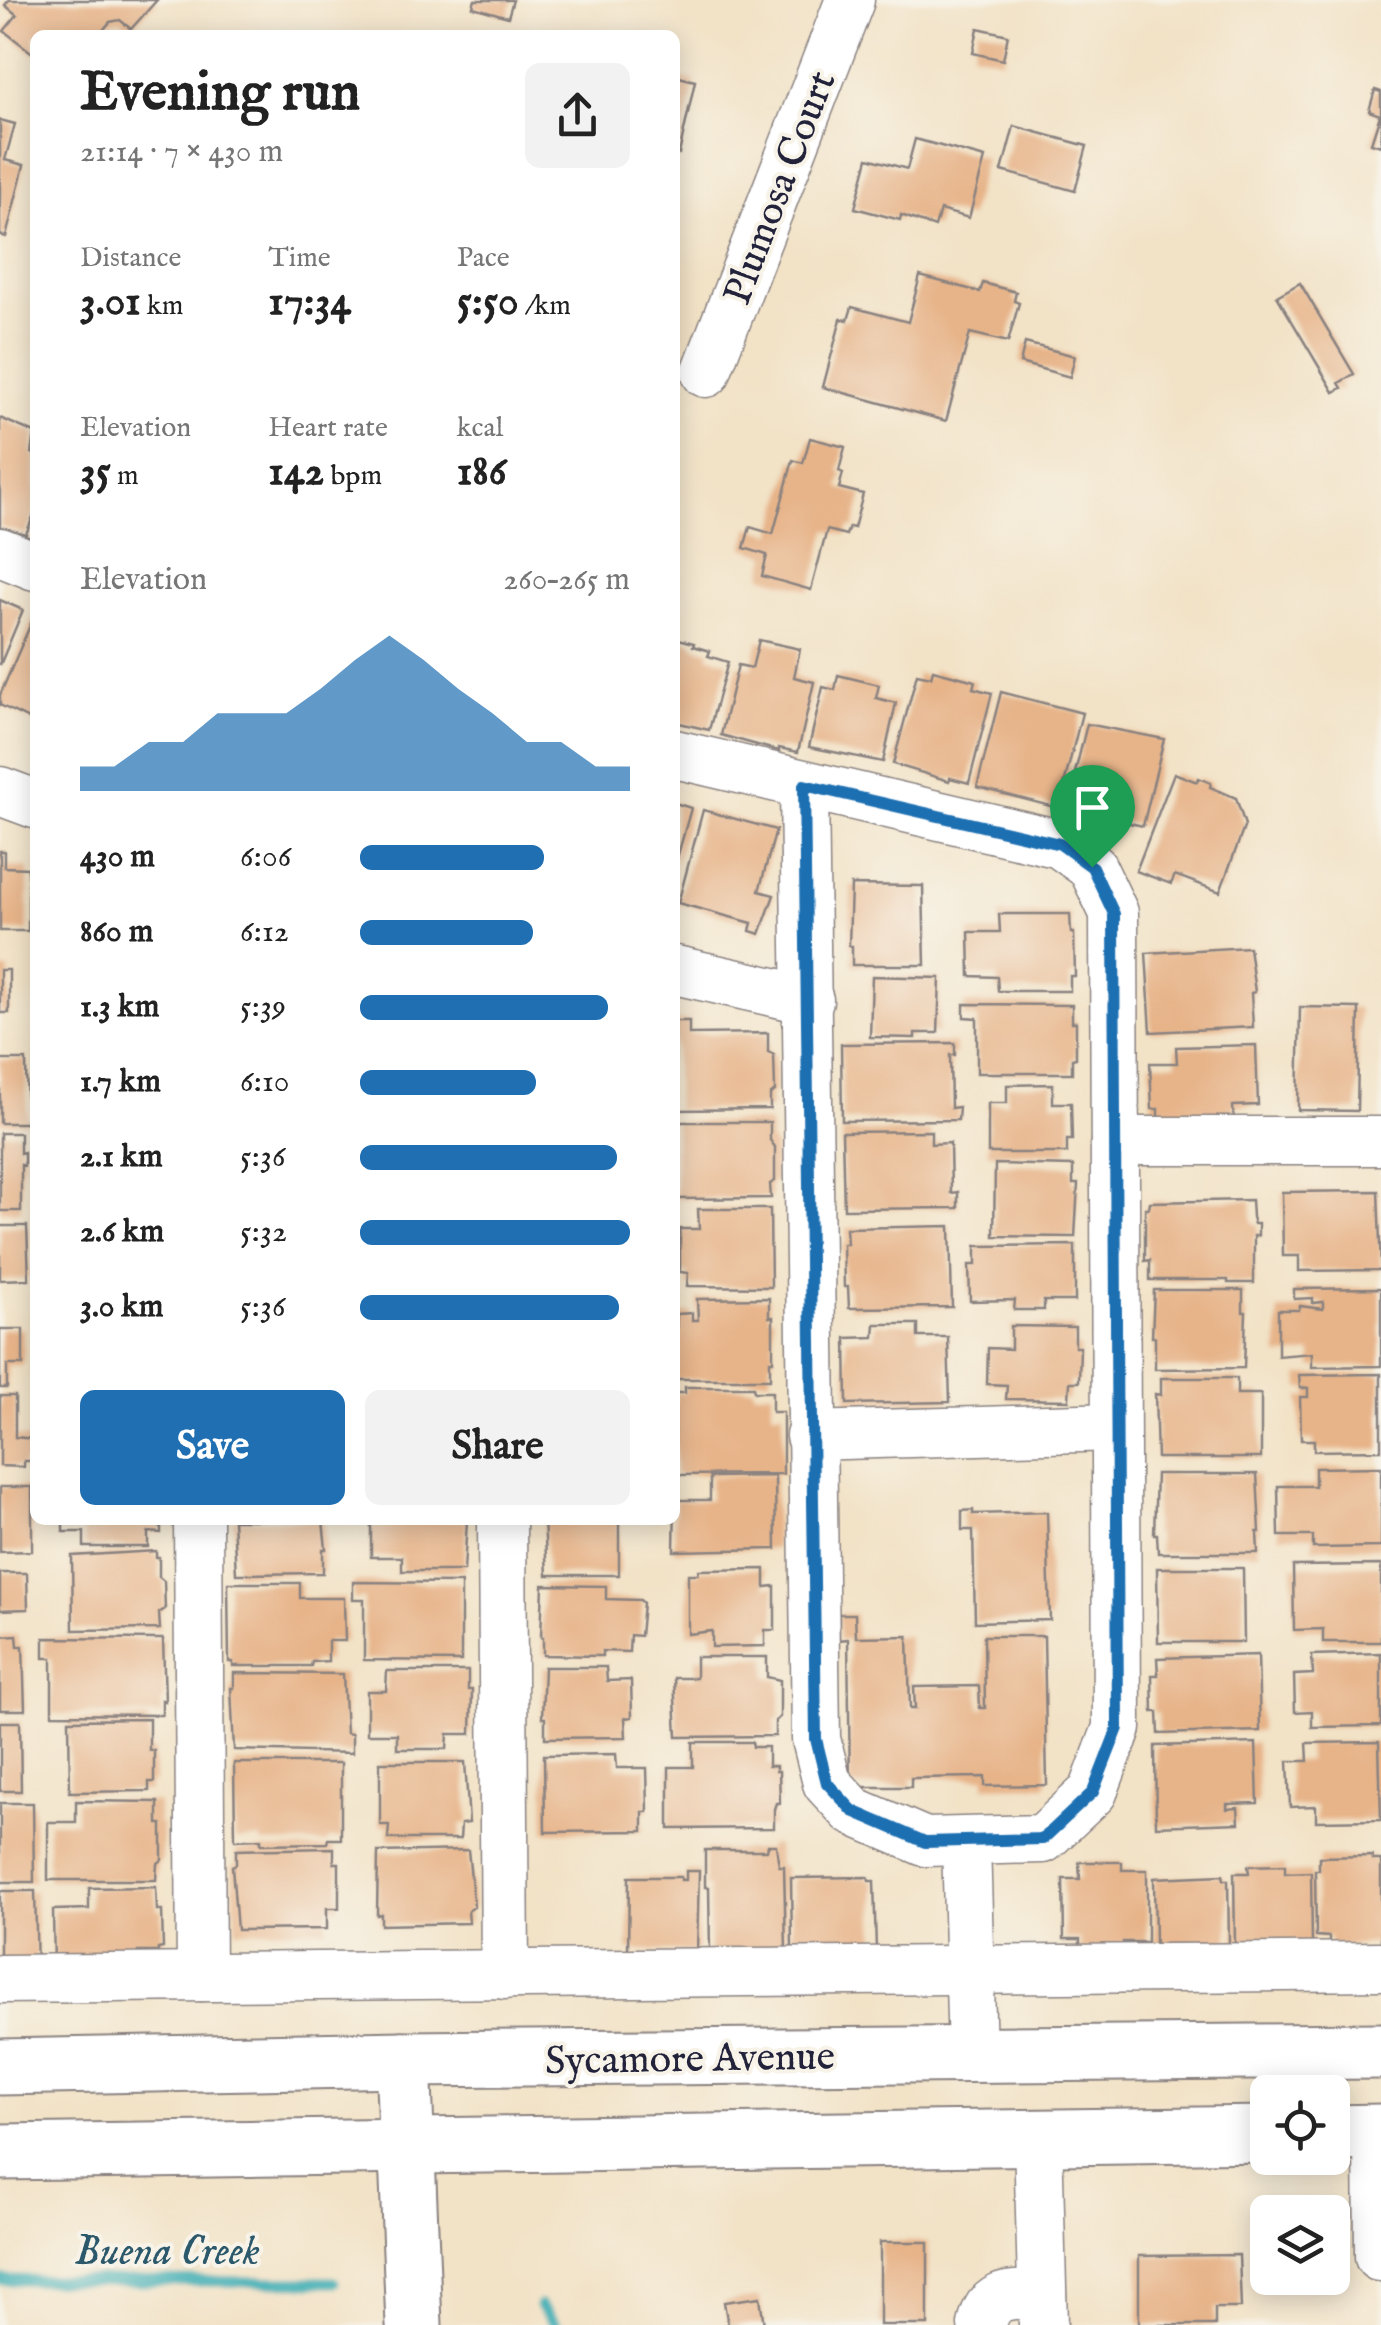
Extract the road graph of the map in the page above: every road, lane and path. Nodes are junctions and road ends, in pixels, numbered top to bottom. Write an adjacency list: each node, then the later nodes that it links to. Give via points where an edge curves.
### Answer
1 (850, 0): 2 (street, Plumosa Court)
2 (706, 374)
3 (0, 552): 4 (street)
4 (30, 564)
5 (680, 755): 6 (street)
6 (804, 785): 10 (street); 11 (street, via 1060,844 1092,867 1114,914)
7 (0, 791): 8 (street)
8 (30, 802)
9 (680, 971): 10 (street)
10 (808, 1000): 14 (street)
11 (1116, 1141): 12 (street); 13 (street)
12 (1381, 1142)
13 (1116, 1427): 14 (street); 17 (street, via 1118,1728 1093,1792 1043,1839)
14 (810, 1436): 17 (street, via 816,1739 827,1783 853,1811 925,1842)
15 (198, 1525): 21 (street)
16 (502, 1525): 20 (street)
17 (966, 1843): 19 (street)
18 (1381, 1966): 19 (street)
19 (971, 1969): 20 (street); 24 (street)
20 (505, 1975): 21 (street)
21 (201, 1978): 22 (street)
22 (0, 1979)
23 (1381, 2051): 24 (main road, Sycamore Avenue)
24 (972, 2054): 25 (main road, Sycamore Avenue)
25 (402, 2060): 26 (main road, Sycamore Avenue); 30 (main road)
26 (0, 2067)
27 (1364, 2132): 32 (street)
28 (1250, 2134): 29 (main road)
29 (1038, 2137): 30 (main road); 33 (street)
30 (406, 2146): 31 (main road); 34 (main road)
31 (0, 2152)
32 (1379, 2257)
33 (1042, 2310): 35 (street, via 1000,2297 985,2310)
34 (414, 2325)
35 (982, 2325)

